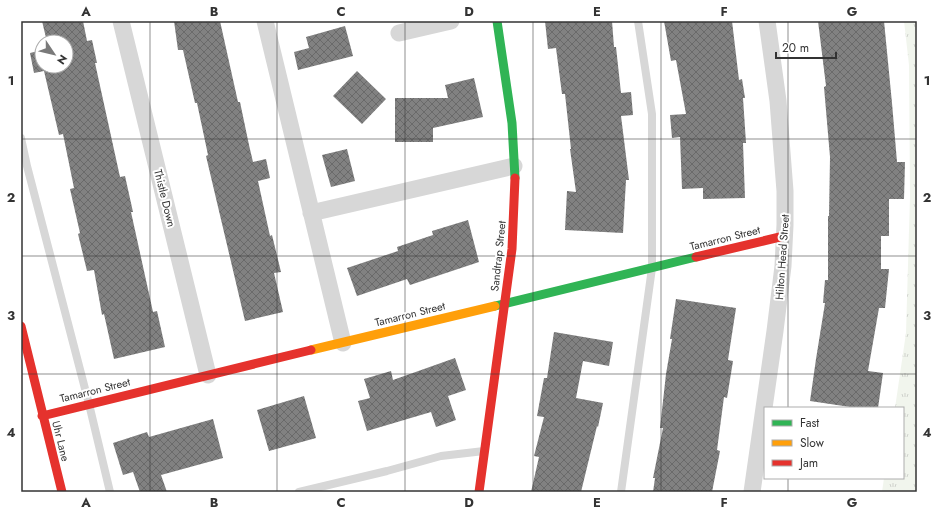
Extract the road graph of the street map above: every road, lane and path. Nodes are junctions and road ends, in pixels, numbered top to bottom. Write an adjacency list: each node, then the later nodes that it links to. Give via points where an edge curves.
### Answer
1 (121, 21): 16 (street, Thistle Down)
2 (265, 21): 10 (street)
3 (450, 21): 7 (street)
4 (497, 21): 9 (street, Sandtrap Street, via 512,123)
5 (638, 21): 12 (lane, via 652,114)
6 (767, 21): 11 (street, Hilton Head Street, via 779,109 785,191)
7 (399, 33)
8 (21, 138): 17 (lane)
9 (514, 166): 10 (street); 13 (street, Sandtrap Street, via 512,248)
10 (311, 213): 15 (street)
11 (784, 236): 12 (street, Tamarron Street); 18 (street, Hilton Head Street, via 783,266)
12 (652, 268): 13 (street, Tamarron Street); 26 (lane)
13 (505, 303): 15 (street, Tamarron Street); 21 (street, Sandtrap Street)
14 (21, 326): 20 (street, Uhr Lane)
15 (343, 342): 16 (street, Tamarron Street)
16 (208, 375): 17 (street, Tamarron Street)
17 (89, 404): 20 (street, Tamarron Street); 23 (lane)
18 (764, 407)
19 (764, 408): 27 (street, Hilton Head Street)
20 (42, 416): 22 (street, Uhr Lane)
21 (485, 451): 24 (lane, via 441,456); 25 (street, Sandtrap Street)
22 (62, 492)
23 (110, 492)
24 (299, 492)
25 (480, 492)
26 (621, 492)
27 (752, 492)

